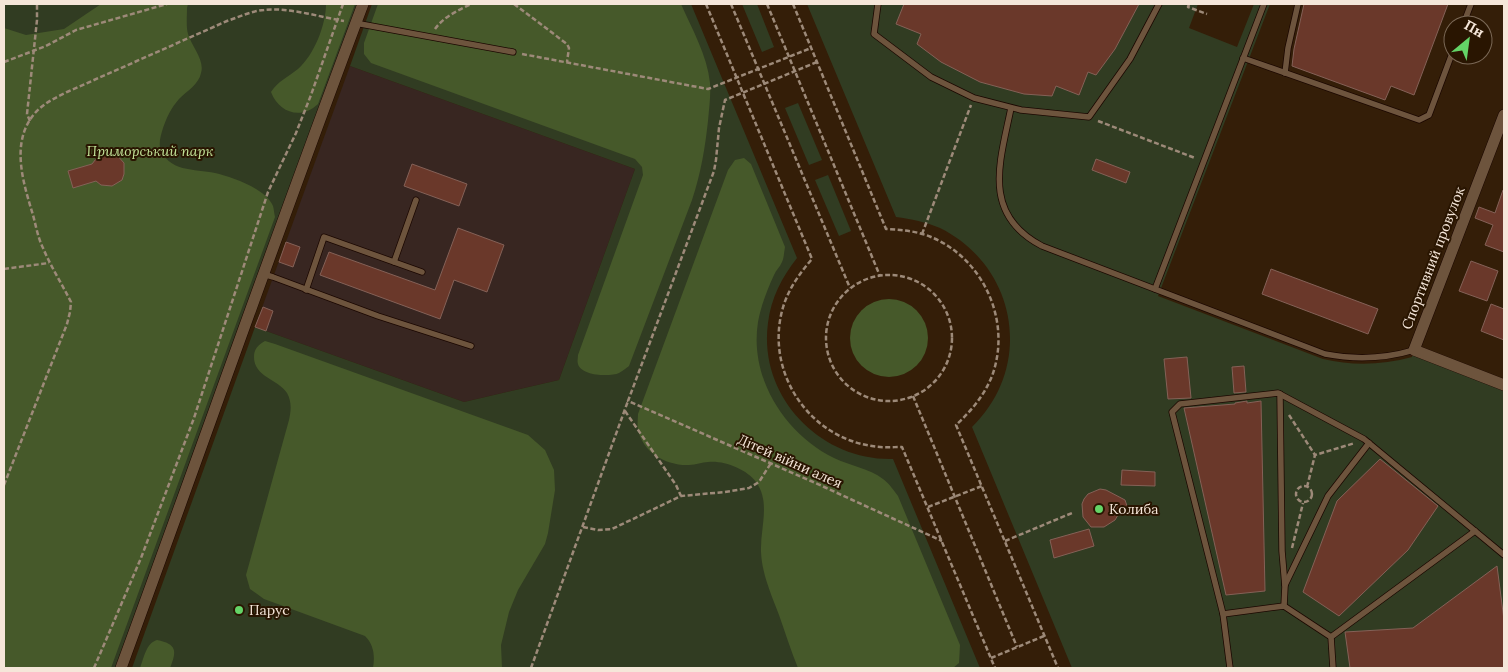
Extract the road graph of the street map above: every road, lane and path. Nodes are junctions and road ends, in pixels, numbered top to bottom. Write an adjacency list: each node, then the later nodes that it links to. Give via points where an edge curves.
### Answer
1 (37, 4): 21 (path)
2 (167, 4): 21 (path, via 76,30)
3 (343, 4): 17 (path)
4 (363, 4): 18 (street)
5 (471, 4): 19 (path, via 439,23)
6 (514, 4): 26 (path, via 567,44)
7 (706, 4): 32 (path)
8 (732, 4): 29 (path)
9 (767, 4): 23 (path)
10 (793, 4): 20 (path)
11 (878, 4): 35 (lane, via 874,34 932,77)
12 (1159, 4): 38 (lane, via 1130,58)
13 (1189, 4): 16 (path, via 1188,7)
14 (1264, 4): 24 (lane)
15 (1298, 4): 31 (lane)
16 (1207, 14)
17 (337, 20): 18 (path); 39 (path, via 280,10 251,12 67,92 46,103); 84 (path, via 299,125 268,192 194,418 141,558)
18 (356, 23): 19 (lane); 47 (street)
19 (432, 38): 22 (lane)
20 (811, 48): 23 (path); 27 (path)
21 (33, 52): 25 (path); 39 (path, via 27,114)
22 (513, 52): 26 (path)
23 (789, 57): 29 (path); 30 (path)
24 (1243, 58): 31 (lane); 40 (lane)
25 (4, 62)
26 (568, 62): 32 (path, via 708,89)
27 (817, 62): 30 (path); 42 (path, via 886,229)
28 (1448, 65): 31 (lane, via 1429,114 1419,120)
29 (759, 69): 32 (path); 33 (path)
30 (795, 71): 33 (path); 48 (path)
31 (1285, 73)
32 (737, 78): 34 (path)
33 (765, 84): 34 (path); 49 (path)
34 (743, 93): 57 (path, via 725,100 718,128 714,171); 69 (path, via 812,259 794,283 782,311 780,356 790,386 806,411 830,430 857,443 902,447)
35 (974, 98): 36 (lane); 42 (path)
36 (1011, 108): 38 (lane); 50 (lane, via 998,179 1010,219 1042,246)
37 (1504, 115): 53 (street, Спортивний провулок)
38 (1089, 118): 40 (path)
39 (30, 121): 43 (path, via 20,149 20,161 42,246)
40 (1204, 162): 50 (lane)
41 (416, 200): 44 (lane)
42 (922, 234): 64 (path, via 945,244 968,263 986,288 996,316 998,346 992,376 977,403 956,424)
43 (50, 262): 45 (path); 63 (path, via 70,302 70,312)
44 (394, 262): 46 (lane); 51 (lane, via 324,237)
45 (4, 269)
46 (422, 272)
47 (263, 274): 51 (lane); 85 (street)
48 (880, 276): 49 (path); 56 (path, via 908,278 927,288 947,314 951,346 945,367 931,385)
49 (850, 288): 56 (path, via 838,300 828,319 827,352 830,362 850,388 870,398 892,401)
50 (1155, 289): 53 (lane, via 1326,354 1376,358)
51 (306, 290): 52 (lane)
52 (470, 346)
53 (1414, 350): 54 (street, Спортивний провулок)
54 (1504, 385)
55 (1280, 394): 58 (lane); 60 (lane); 79 (lane, via 1180,404 1172,412)
56 (913, 396): 67 (path)
57 (628, 401): 59 (path); 62 (path, Дітей війни алея)
58 (1280, 402): 61 (path); 77 (lane)
59 (625, 411): 66 (path); 71 (path)
60 (1367, 442): 61 (path); 72 (lane); 77 (lane, via 1328,496)
61 (1316, 455): 65 (path)
62 (771, 463): 66 (path, via 759,482 749,488); 73 (path, Дітей війни алея)
63 (4, 485)
64 (982, 486): 67 (path); 74 (path)
65 (1307, 486): 68 (path, via 1312,497); 68 (path, via 1301,486 1296,493)
66 (681, 496): 71 (path, via 612,529)
67 (955, 497): 69 (path); 82 (path)
68 (1303, 503): 75 (path)
69 (928, 507): 73 (path)
70 (1072, 514): 74 (path)
71 (583, 527): 86 (path)
72 (1475, 531): 76 (lane); 81 (lane)
73 (942, 541): 83 (path)
74 (1005, 541): 80 (path)
75 (1291, 553)
76 (1504, 555)
77 (1284, 586): 78 (lane)
78 (1284, 606): 79 (lane); 81 (lane)
79 (1223, 614): 89 (lane)
80 (1044, 636): 82 (path); 88 (path)
81 (1331, 637): 90 (lane)
82 (1017, 647): 83 (path)
83 (990, 658): 87 (path)
84 (94, 668)
85 (120, 668)
86 (530, 668)
87 (995, 668)
88 (1058, 668)
89 (1230, 668)
90 (1333, 668)

